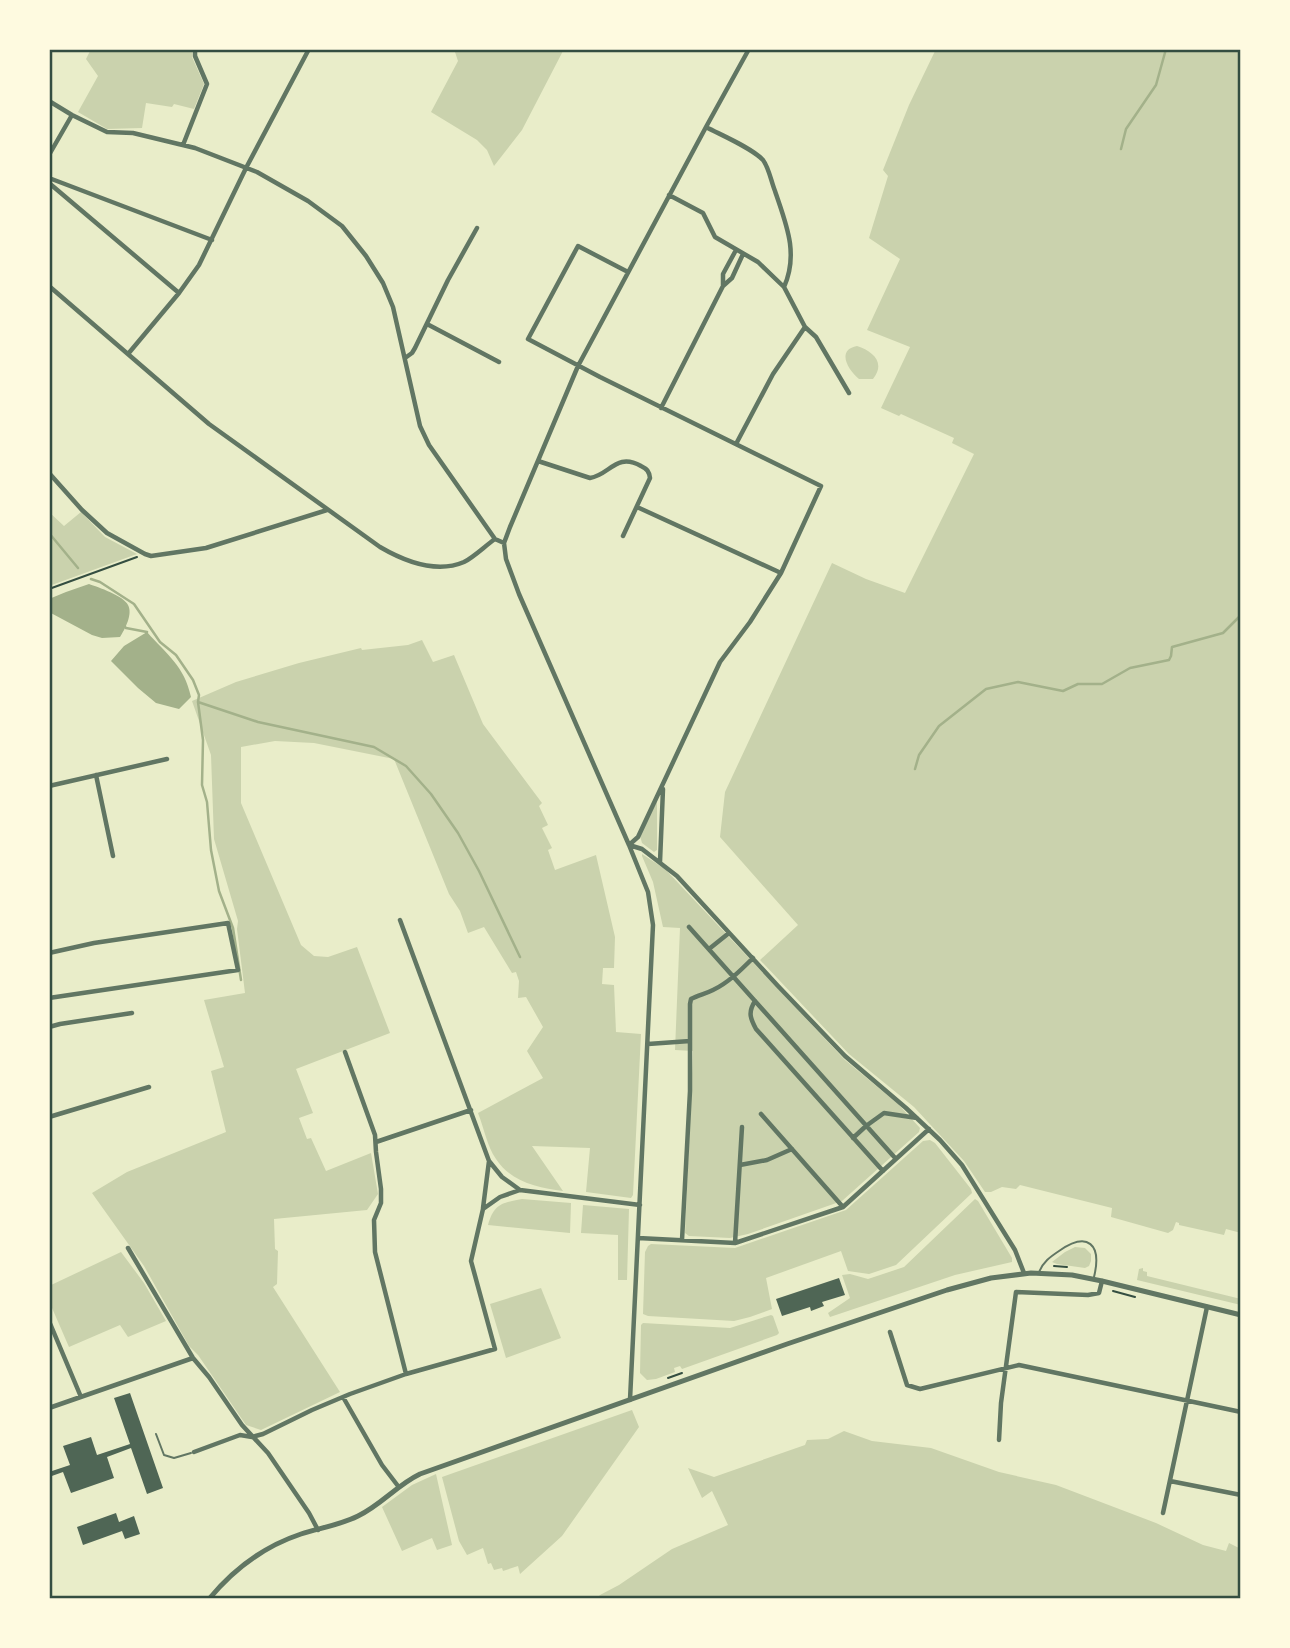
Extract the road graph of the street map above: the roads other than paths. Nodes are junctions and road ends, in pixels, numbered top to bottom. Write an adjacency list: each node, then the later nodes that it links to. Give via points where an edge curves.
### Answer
1 (195, 49): 7 (street, via 207,84)
2 (309, 49): 9 (street)
3 (749, 49): 6 (street)
4 (49, 101): 5 (street)
5 (72, 116): 7 (street, via 107,132); 8 (street)
6 (706, 127): 11 (street); 19 (street, via 765,162 788,230 792,262)
7 (183, 145): 9 (street)
8 (49, 155)
9 (246, 168): 13 (street); 24 (street, via 308,201 342,226 383,283)
10 (49, 181): 13 (street); 20 (street)
11 (669, 195): 14 (street, via 703,213 715,237); 16 (street)
12 (477, 228): 21 (street)
13 (212, 240): 20 (street)
14 (736, 250): 15 (street); 18 (street, via 723,274)
15 (743, 254): 18 (street); 19 (street)
16 (628, 272): 26 (street); 26 (street, via 578,246 528,339)
17 (49, 286): 23 (street)
18 (723, 286): 28 (street)
19 (784, 287): 22 (street)
20 (179, 293): 23 (street)
21 (427, 324): 24 (street); 25 (street)
22 (805, 327): 27 (street, via 816,337); 29 (street)
23 (128, 354): 33 (street, via 209,424)
24 (405, 358): 35 (street, via 420,426 429,445)
25 (499, 362)
26 (578, 366): 28 (street); 30 (street)
27 (849, 393)
28 (662, 408): 29 (street)
29 (736, 444): 37 (street, via 821,486)
30 (538, 461): 32 (street, via 590,478 625,461 645,467 650,478); 36 (street)
31 (49, 472): 33 (street, via 107,533 151,556 206,548)
32 (636, 508): 34 (street); 37 (street)
33 (328, 510): 35 (street, via 380,547 421,565 464,562)
34 (623, 536)
35 (495, 539): 36 (street)
36 (504, 543): 42 (street, via 519,594)
37 (781, 573): 40 (street, via 720,662)
38 (167, 759): 39 (street)
39 (96, 775): 41 (street); 43 (street)
40 (663, 785): 42 (street, via 638,837); 44 (street)
41 (49, 786)
42 (629, 845): 44 (street); 57 (street, via 648,892 653,925)
43 (113, 856)
44 (660, 862): 47 (street)
45 (400, 920): 60 (street)
46 (689, 927): 48 (street)
47 (729, 933): 48 (street); 50 (street)
48 (709, 949): 51 (street)
49 (49, 953): 52 (street, via 228,923 238,970)
50 (753, 958): 51 (street); 63 (street, via 845,1056)
51 (733, 976): 53 (street); 56 (street, via 691,999)
52 (49, 998)
53 (755, 1001): 64 (street); 67 (street, via 750,1008 756,1029)
54 (132, 1013): 55 (street)
55 (49, 1027)
56 (690, 1041): 57 (street); 79 (street)
57 (648, 1044): 75 (street)
58 (345, 1052): 68 (street)
59 (149, 1087): 62 (street)
60 (471, 1110): 68 (street); 71 (street)
61 (761, 1114): 69 (street)
62 (49, 1117)
63 (917, 1118): 64 (street, via 884,1113); 66 (street)
64 (866, 1126): 67 (street); 70 (street)
65 (742, 1127): 72 (street)
66 (929, 1129): 70 (street); 83 (street, via 962,1165 1015,1250)
67 (853, 1138): 73 (street)
68 (376, 1142): 92 (street, via 381,1203 374,1220 375,1252)
69 (792, 1149): 72 (street); 76 (street)
70 (896, 1159): 73 (street)
71 (489, 1161): 74 (street); 77 (street)
72 (740, 1165): 80 (street)
73 (883, 1171): 76 (street)
74 (520, 1190): 75 (street); 77 (street)
75 (640, 1205): 78 (street)
76 (842, 1206): 80 (street)
77 (483, 1209): 92 (street, via 471,1261 495,1349)
78 (638, 1238): 79 (street); 95 (street)
79 (682, 1240): 80 (street)
80 (735, 1243)
81 (128, 1248): 90 (street)
82 (1039, 1272): 83 (street); 84 (street); 84 (lane, via 1042,1264 1068,1245 1083,1241 1096,1253)
83 (1024, 1273): 95 (street, via 947,1290)
84 (1094, 1279): 85 (street)
85 (1102, 1281): 86 (street); 91 (street, via 1099,1293 1088,1295 1016,1292)
86 (1207, 1307): 87 (street); 96 (street)
87 (1241, 1315)
88 (50, 1325): 93 (street)
89 (890, 1332): 91 (street, via 907,1385 920,1389)
90 (192, 1358): 93 (street); 100 (street)
91 (1006, 1367): 96 (street, via 1019,1365); 101 (street)
92 (406, 1374): 94 (street)
93 (81, 1396): 97 (street)
94 (343, 1397): 100 (street); 104 (street)
95 (630, 1400): 104 (street, via 420,1474)
96 (1186, 1401): 98 (street); 103 (street)
97 (49, 1408)
98 (1241, 1412)
99 (156, 1434): 102 (lane, via 164,1455 174,1458)
100 (252, 1437): 102 (street, via 240,1435); 107 (street, via 268,1453)
101 (999, 1440)
102 (194, 1452)
103 (1170, 1481): 105 (street); 106 (street)
104 (398, 1486): 107 (street, via 357,1517)
105 (1241, 1495)
106 (1163, 1513)
107 (318, 1530): 108 (street, via 260,1555 237,1570)
108 (209, 1599)

